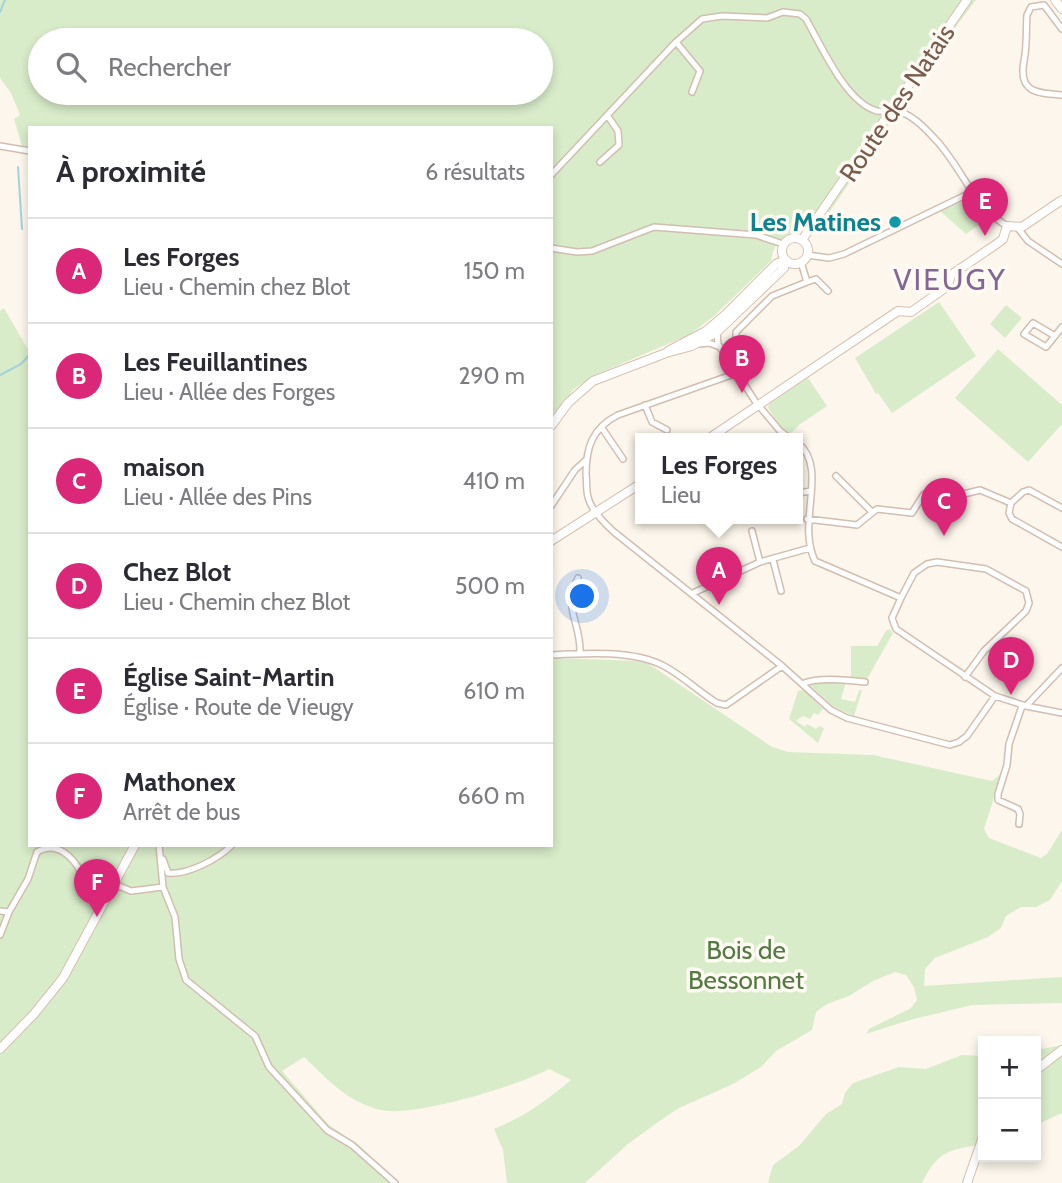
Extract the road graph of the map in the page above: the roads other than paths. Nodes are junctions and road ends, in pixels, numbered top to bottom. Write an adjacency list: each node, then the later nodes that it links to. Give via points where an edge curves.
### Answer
1 (967, 0): 8 (street, Route des Natais)
2 (1055, 0): 3 (street)
3 (1062, 9)
4 (1062, 29): 7 (street, via 1044,5 1031,7 1021,72 1032,90)
5 (676, 42): 6 (street, via 700,71); 8 (street, via 702,19 714,16 800,14 855,97 876,111); 9 (street)
6 (692, 92)
7 (1062, 95)
8 (892, 110): 14 (street, via 908,115 935,139); 17 (street, Route des Natais)
9 (607, 115): 12 (street, via 618,131 620,145); 13 (street)
10 (0, 146): 11 (street)
11 (28, 151)
12 (600, 162)
13 (553, 174)
14 (972, 192): 16 (street, via 986,211); 20 (street, via 845,254)
15 (1062, 200): 16 (street, via 1022,227)
16 (1012, 227): 22 (street); 35 (street, via 998,243 951,275 948,286 911,312 898,311)
17 (802, 240): 18 (street, via 794,238); 20 (street, via 807,247)
18 (783, 244): 19 (street, via 756,235 654,227 592,251); 21 (street)
19 (553, 248)
20 (804, 258): 21 (street, via 791,263); 23 (street, via 801,270)
21 (786, 260): 25 (street, via 776,264); 27 (street, via 784,268)
22 (1062, 264)
23 (807, 282): 24 (street, via 816,279); 32 (street, via 772,296 736,332 736,347)
24 (828, 291)
25 (726, 314): 27 (street); 31 (street)
26 (1062, 327): 28 (street)
27 (717, 332): 29 (street); 30 (street)
28 (1055, 336): 28 (street, via 1033,323 1024,334 1046,347)
29 (692, 346): 30 (street, via 709,343); 31 (street)
30 (720, 347): 33 (street)
31 (666, 353): 36 (street, via 593,382)
32 (752, 370)
33 (737, 373): 34 (street); 35 (street)
34 (645, 405): 37 (street, via 618,415); 38 (street, via 652,422)
35 (759, 405): 39 (street); 40 (street)
36 (553, 423)
37 (602, 428): 42 (street); 43 (street, via 589,444)
38 (667, 430)
39 (717, 433)
40 (784, 433)
41 (803, 450): 46 (street, via 811,461)
42 (623, 459)
43 (586, 460): 48 (street); 51 (street, via 587,495)
44 (836, 476): 52 (street)
45 (635, 487): 51 (street)
46 (811, 491): 47 (street); 53 (street)
47 (803, 492)
48 (553, 503)
49 (1011, 503): 50 (street, via 1029,490); 52 (street, via 981,490 924,494 912,513); 56 (street, via 1012,519)
50 (1062, 508)
51 (597, 512): 55 (street); 62 (street, via 614,532)
52 (873, 512): 53 (street, via 852,526)
53 (807, 519): 57 (street)
54 (752, 531): 59 (street)
55 (553, 540)
56 (1062, 547)
57 (810, 548): 58 (street); 63 (street, via 820,565)
58 (773, 560): 59 (street); 61 (street)
59 (760, 562): 62 (street)
60 (579, 578): 64 (street, via 570,600 581,639)
61 (781, 591)
62 (692, 593): 66 (street)
63 (901, 598): 68 (street, via 892,618 896,629); 68 (street, via 918,569 937,562 986,569 1026,591 1026,611 984,651)
64 (580, 653): 65 (street); 66 (street, via 646,659 726,705)
65 (553, 655)
66 (782, 666): 70 (street)
67 (1062, 668): 72 (street)
68 (965, 677): 71 (street)
69 (865, 682): 70 (street, via 810,680)
70 (802, 684): 71 (street, via 847,719 950,745 967,736)
71 (995, 696): 72 (street)
72 (1024, 706): 73 (street); 74 (street, via 1009,744 998,794 998,800 1018,809)
73 (1062, 713)
74 (1019, 824)
75 (53, 847): 85 (street, via 37,852)
76 (59, 847): 83 (street, via 77,868 89,896)
77 (134, 847): 81 (street)
78 (160, 847): 80 (street, via 166,870 172,873 208,862)
79 (160, 847): 82 (street)
80 (229, 847)
81 (114, 884): 82 (street, via 131,891); 83 (street)
82 (163, 887): 91 (street, via 175,917 186,980 255,1036 269,1067 327,1130 352,1145)
83 (102, 908): 87 (street, via 63,978)
84 (0, 911): 85 (street)
85 (9, 912): 86 (street)
86 (0, 935)
87 (0, 1049)
88 (1062, 1049): 89 (street)
89 (1041, 1066)
90 (978, 1151): 92 (street)
91 (395, 1183)
92 (967, 1183)

